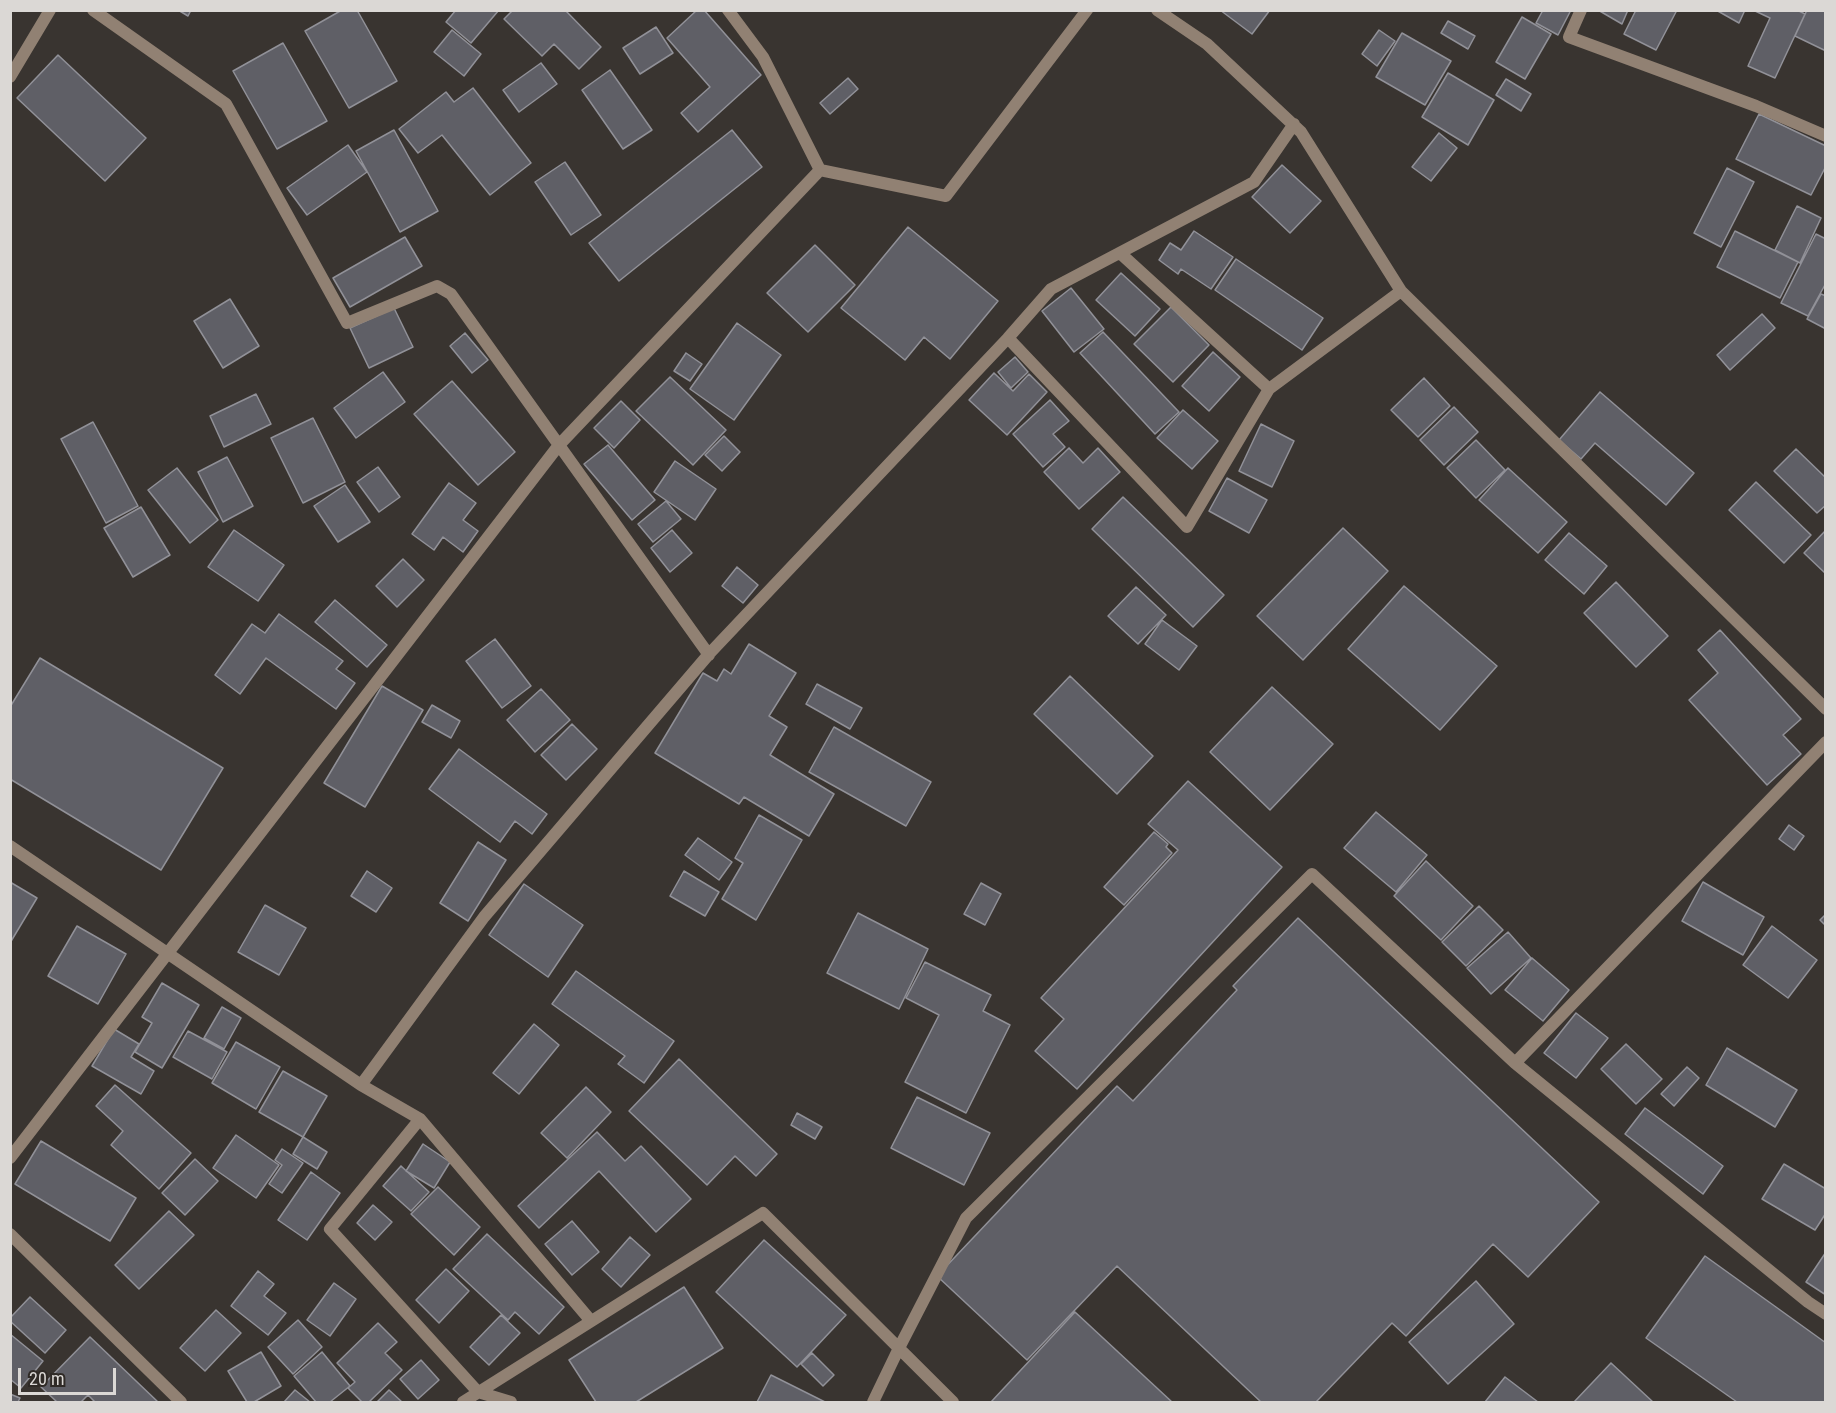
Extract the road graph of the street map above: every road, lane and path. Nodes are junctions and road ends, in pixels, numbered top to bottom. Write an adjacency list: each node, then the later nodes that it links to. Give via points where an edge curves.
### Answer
1 (50, 10): 7 (street)
2 (93, 10): 15 (street, via 226,104 348,323 437,286 451,294)
3 (728, 10): 10 (street, via 763,57)
4 (1087, 10): 10 (street, via 946,196)
5 (1157, 10): 8 (street, via 1208,44)
6 (1581, 10): 9 (street, via 1569,37)
7 (10, 77)
8 (1294, 124): 11 (street, via 1254,182); 12 (street)
9 (1826, 136)
10 (820, 170): 15 (street)
11 (1120, 253): 13 (street, via 1052,289); 14 (street)
12 (1401, 291): 14 (street); 17 (street)
13 (1008, 338): 14 (street, via 1186,527); 16 (street)
14 (1269, 389)
15 (559, 445): 16 (street); 20 (street)
16 (709, 655): 22 (street, via 484,917)
17 (1826, 709)
18 (1826, 742): 21 (street)
19 (10, 846): 20 (street)
20 (168, 952): 22 (street); 24 (street)
21 (1515, 1064): 26 (street); 28 (street, via 1312,874 966,1218)
22 (361, 1085): 23 (street)
23 (420, 1119): 27 (street); 29 (street, via 330,1229)
24 (10, 1158)
25 (10, 1234): 30 (street)
26 (1826, 1314)
27 (591, 1321): 28 (street, via 763,1213); 29 (street)
28 (898, 1348): 33 (street); 34 (street)
29 (478, 1392): 31 (street); 32 (street)
30 (181, 1402)
31 (463, 1402)
32 (511, 1402)
33 (873, 1402)
34 (953, 1402)

